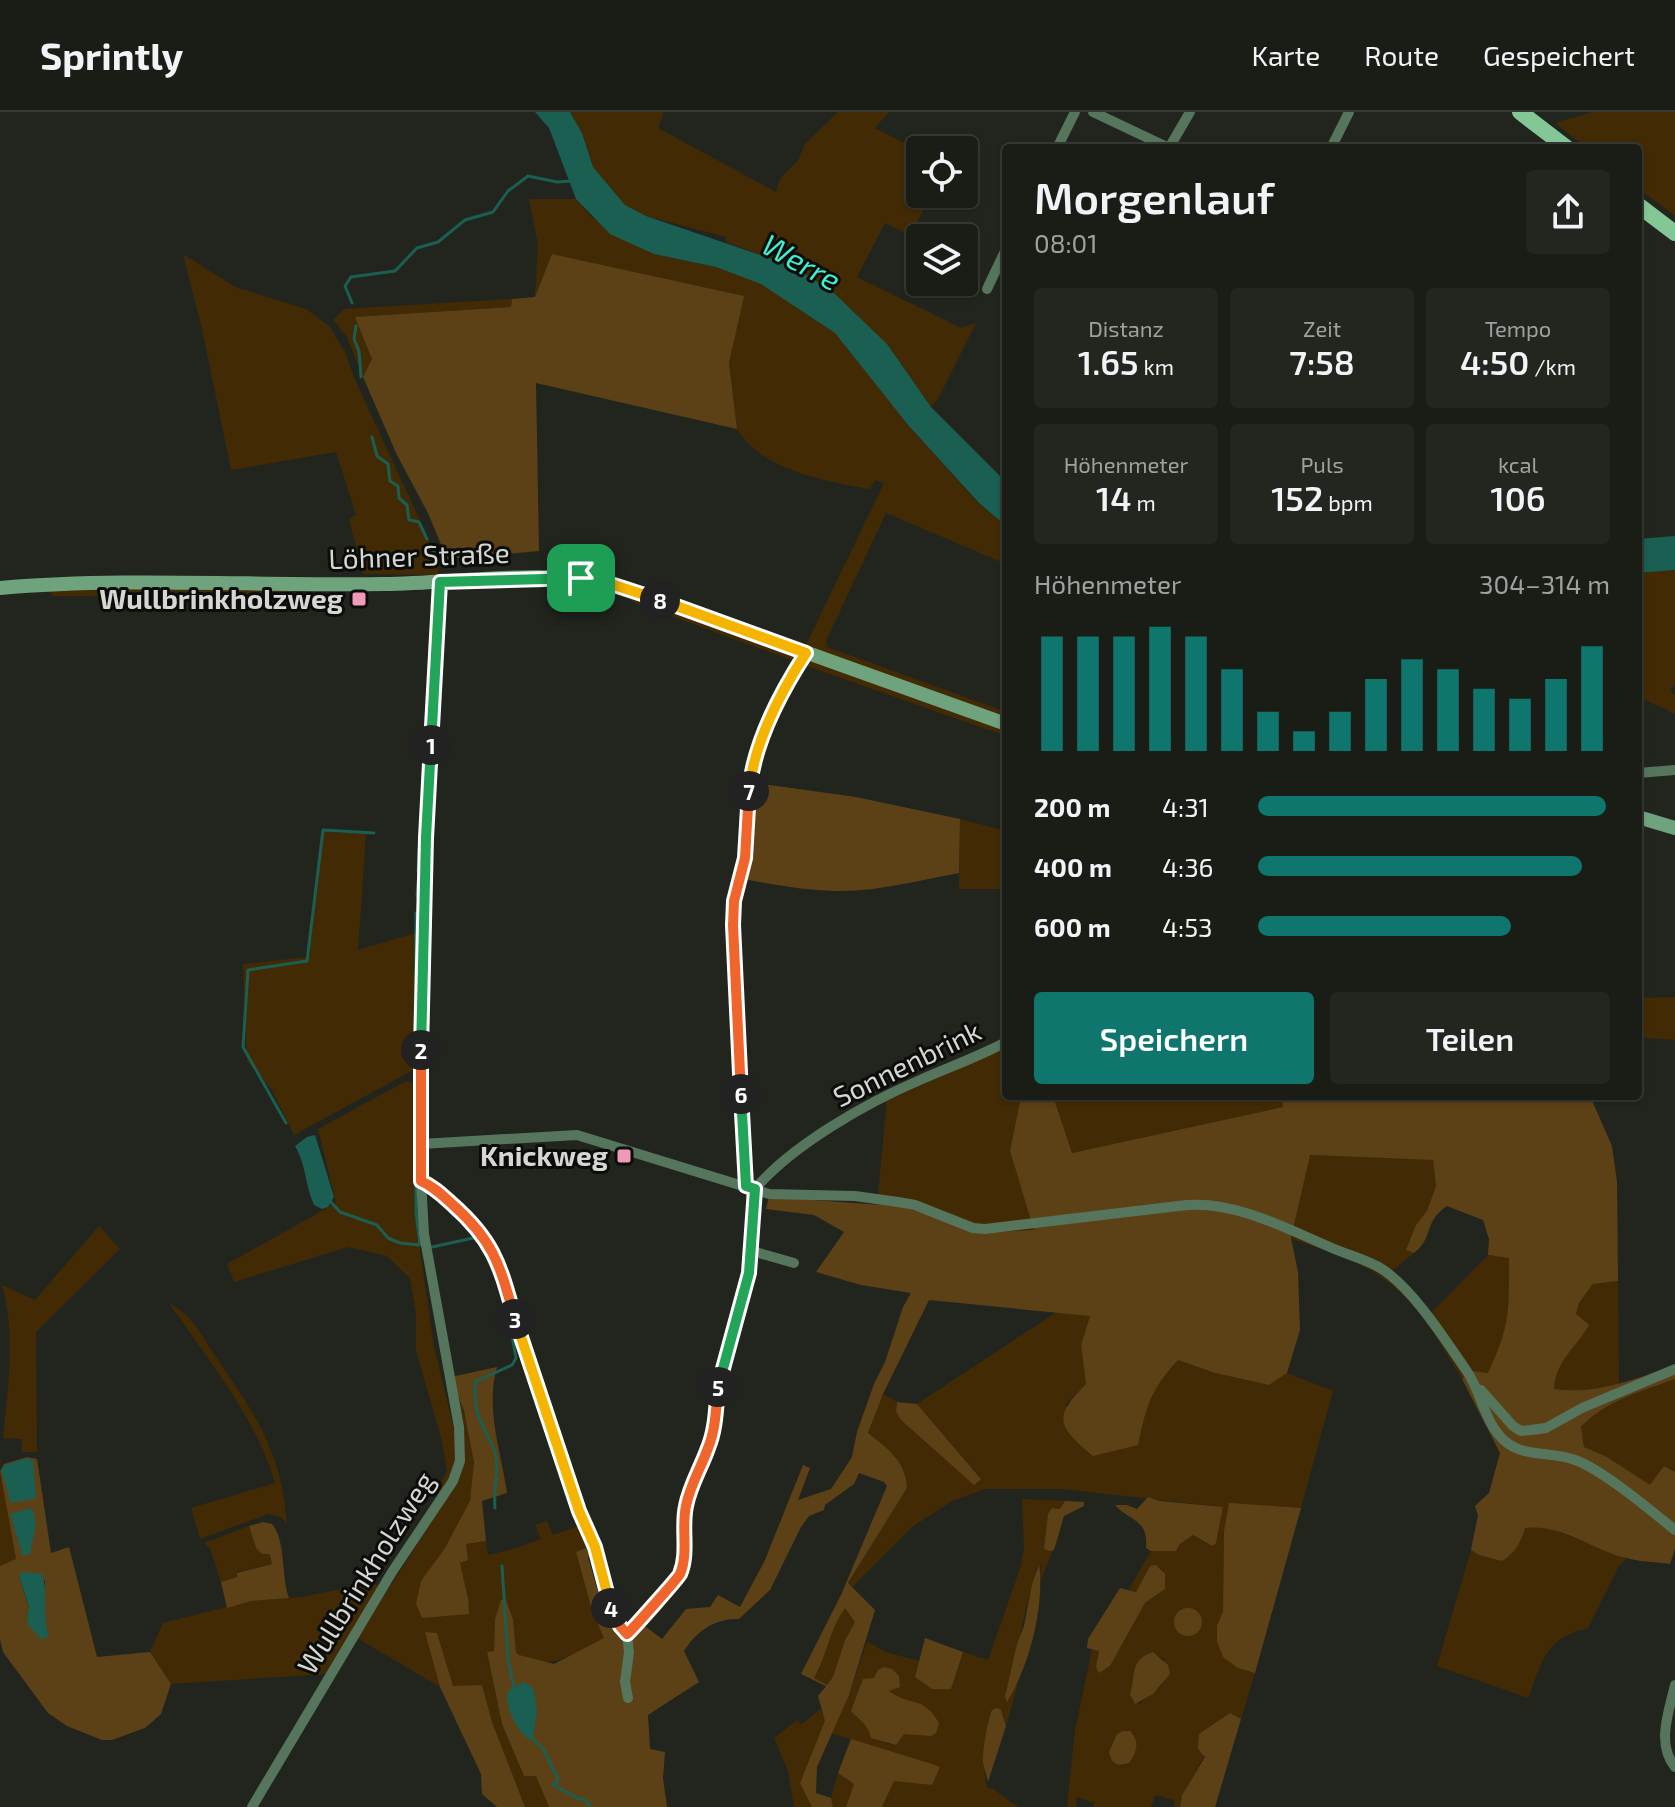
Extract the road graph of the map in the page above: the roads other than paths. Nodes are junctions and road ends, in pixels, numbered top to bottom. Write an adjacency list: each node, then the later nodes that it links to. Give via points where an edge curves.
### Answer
1 (1075, 112): 6 (street)
2 (1093, 112): 7 (street)
3 (1190, 112): 8 (street)
4 (1349, 112): 9 (street)
5 (1520, 112): 10 (main road)
6 (1059, 144)
7 (1161, 144)
8 (1171, 144)
9 (1333, 144)
10 (1562, 144)
11 (1642, 208): 12 (main road)
12 (1675, 233)
13 (1002, 259): 14 (street)
14 (987, 289)
15 (440, 582): 16 (main road, Löhner Straße); 17 (main road, Löhner Straße, via 555,577 597,581); 24 (street, Wullbrinkholzweg, via 426,854)
16 (0, 588)
17 (806, 653): 18 (main road, Löhner Straße); 26 (street, via 775,707 755,760 745,858 734,901 733,958)
18 (1002, 723)
19 (1675, 770): 20 (street)
20 (1642, 773)
21 (1642, 818): 22 (main road)
22 (1675, 828)
23 (1002, 1044): 26 (street, Sonnenbrink, via 879,1100 828,1130)
24 (421, 1144): 25 (street, Wullbrinkholzweg); 26 (street, via 577,1135)
25 (421, 1181): 32 (street, via 470,1220 490,1244 595,1547 612,1611); 36 (street, Wullbrinkholzweg, via 424,1234 459,1427 460,1461 453,1481 392,1572)
26 (751, 1188): 27 (street); 30 (street, via 769,1194 898,1202 985,1229 1187,1205 1227,1208 1383,1270 1426,1314)
27 (752, 1251): 28 (street); 32 (street, via 719,1379 709,1447 686,1502 680,1573)
28 (794, 1263)
29 (1675, 1369): 30 (street, via 1595,1401 1561,1421 1521,1431)
30 (1474, 1382): 31 (street, via 1502,1439 1531,1454 1577,1460)
31 (1675, 1530)
32 (627, 1634): 34 (street)
33 (1675, 1685): 35 (street, via 1665,1745)
34 (628, 1698)
35 (1675, 1767)
36 (252, 1807)

